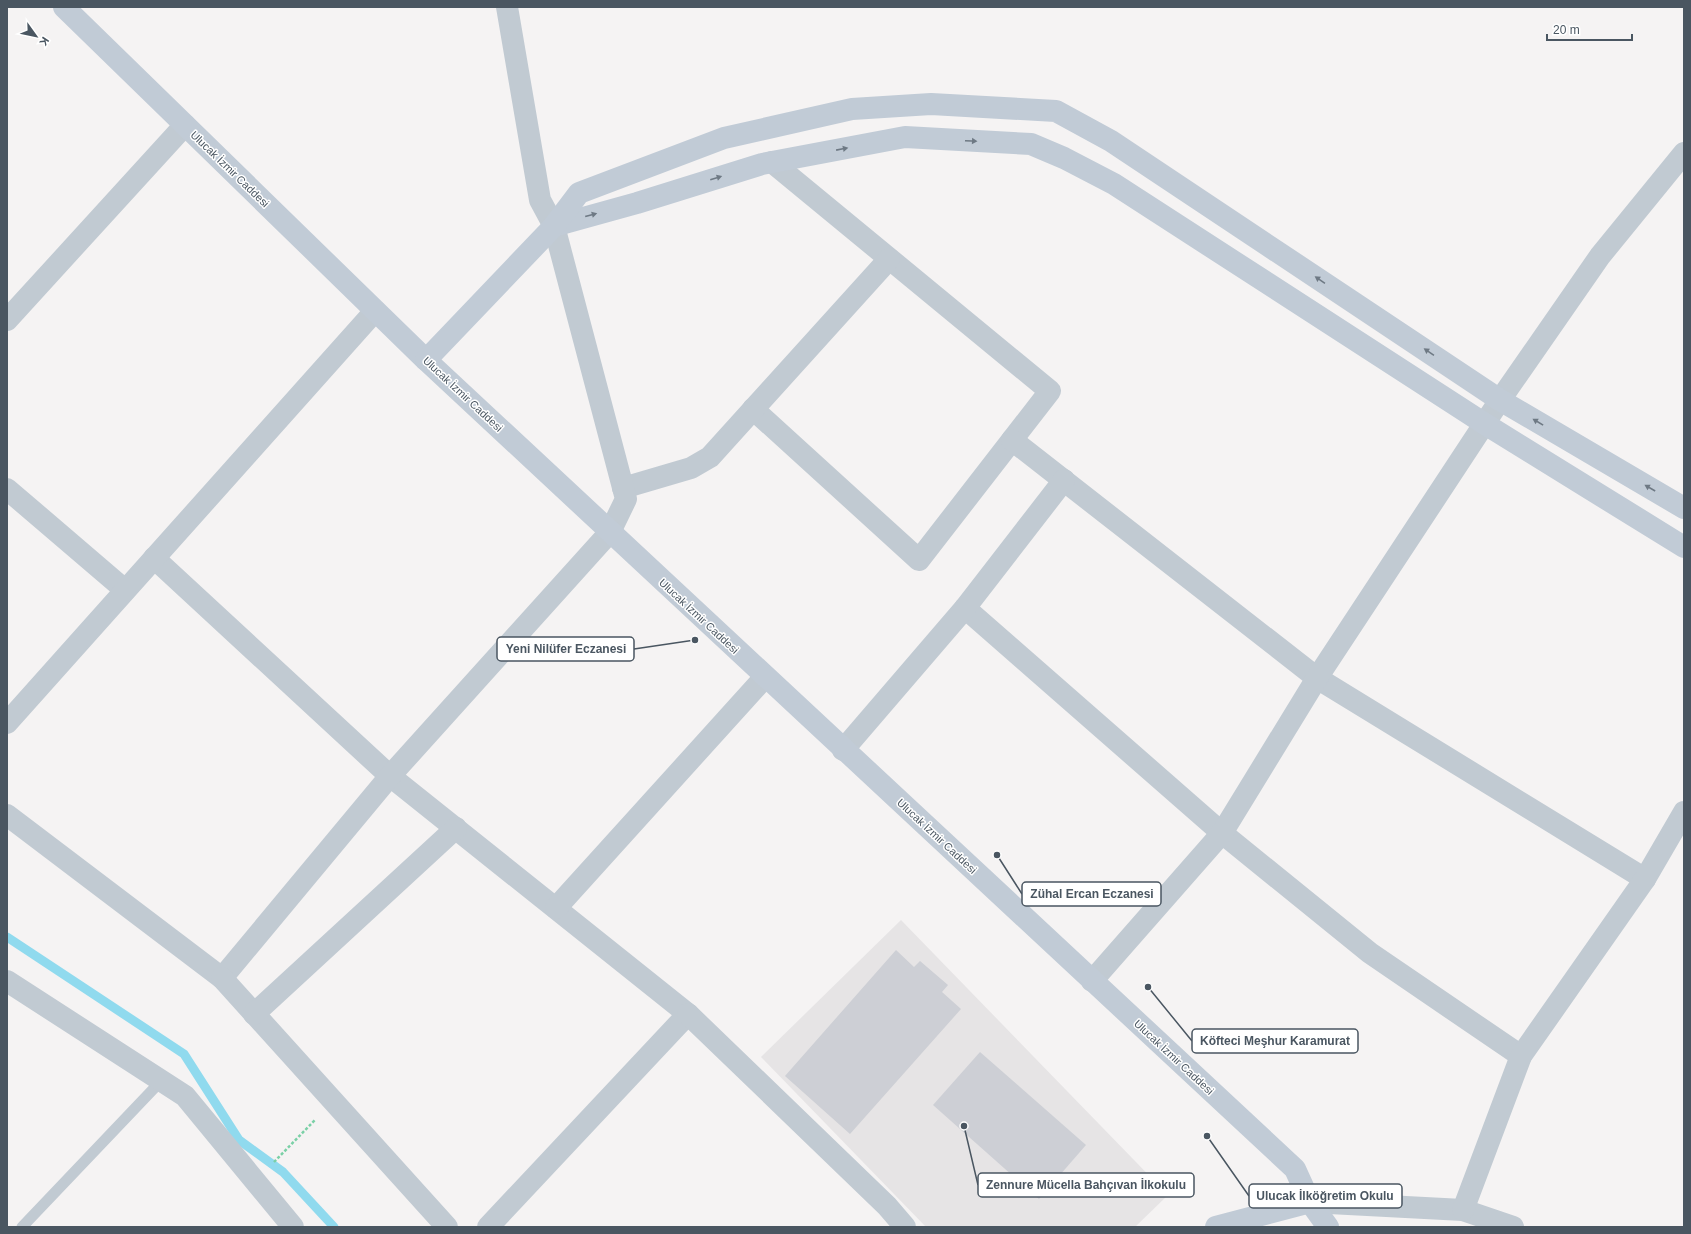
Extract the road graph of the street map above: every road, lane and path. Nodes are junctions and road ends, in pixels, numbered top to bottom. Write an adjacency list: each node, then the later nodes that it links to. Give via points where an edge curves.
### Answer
1 (507, 7): 7 (street, via 540,200)
2 (68, 8): 3 (street, Ulucak İzmir Caddesi)
3 (185, 125): 9 (street, Ulucak İzmir Caddesi); 10 (street)
4 (763, 129): 6 (street); 7 (street, via 724,138 579,193); 12 (street, one-way to 4, via 1111,141 1056,111 931,104 860,108)
5 (1684, 153): 12 (street, via 1600,256)
6 (772, 162): 7 (street, one-way to 6); 8 (street); 14 (street, one-way to 14, via 905,137 1031,144 1114,184)
7 (554, 226): 11 (street); 17 (street)
8 (889, 259): 13 (street); 15 (street, via 1050,391)
9 (375, 311): 11 (street, Ulucak İzmir Caddesi); 22 (street)
10 (7, 320)
11 (426, 360): 20 (street, Ulucak İzmir Caddesi)
12 (1500, 400): 14 (street); 19 (street, one-way to 12)
13 (753, 409): 15 (street, via 919,560); 17 (street, via 710,457 691,468)
14 (1485, 424): 21 (street); 26 (street)
15 (1012, 440): 16 (street)
16 (1064, 480): 24 (street); 26 (street)
17 (624, 488): 20 (street, via 626,499)
18 (7, 489): 23 (street)
19 (1684, 508)
20 (610, 532): 25 (street, Ulucak İzmir Caddesi); 29 (street)
21 (1684, 547)
22 (154, 558): 23 (street); 29 (street)
23 (126, 590): 27 (street)
24 (965, 608): 28 (street); 33 (street)
25 (765, 677): 28 (street, Ulucak İzmir Caddesi); 35 (street)
26 (1317, 678): 33 (street); 34 (street)
27 (7, 723)
28 (844, 750): 38 (street, Ulucak İzmir Caddesi)
29 (390, 776): 32 (street); 36 (street)
30 (1684, 812): 34 (street)
31 (7, 815): 36 (street)
32 (456, 828): 35 (street); 39 (street)
33 (1222, 833): 38 (street); 41 (street, via 1370,953)
34 (1645, 879): 41 (street)
35 (556, 908): 40 (street)
36 (222, 978): 39 (street)
37 (7, 981): 42 (street)
38 (1092, 981): 43 (street, Ulucak İzmir Caddesi, via 1295,1169)
39 (254, 1014): 47 (street)
40 (688, 1014): 48 (street); 49 (street, via 887,1206)
41 (1521, 1056): 44 (street)
42 (161, 1080): 45 (lane); 46 (street, via 185,1096)
43 (1310, 1202): 44 (street); 50 (street); 51 (street, Ulucak İzmir Caddesi)
44 (1463, 1210): 52 (street)
45 (22, 1227)
46 (293, 1227)
47 (447, 1227)
48 (488, 1227)
49 (905, 1227)
50 (1216, 1227)
51 (1328, 1227)
52 (1513, 1227)

